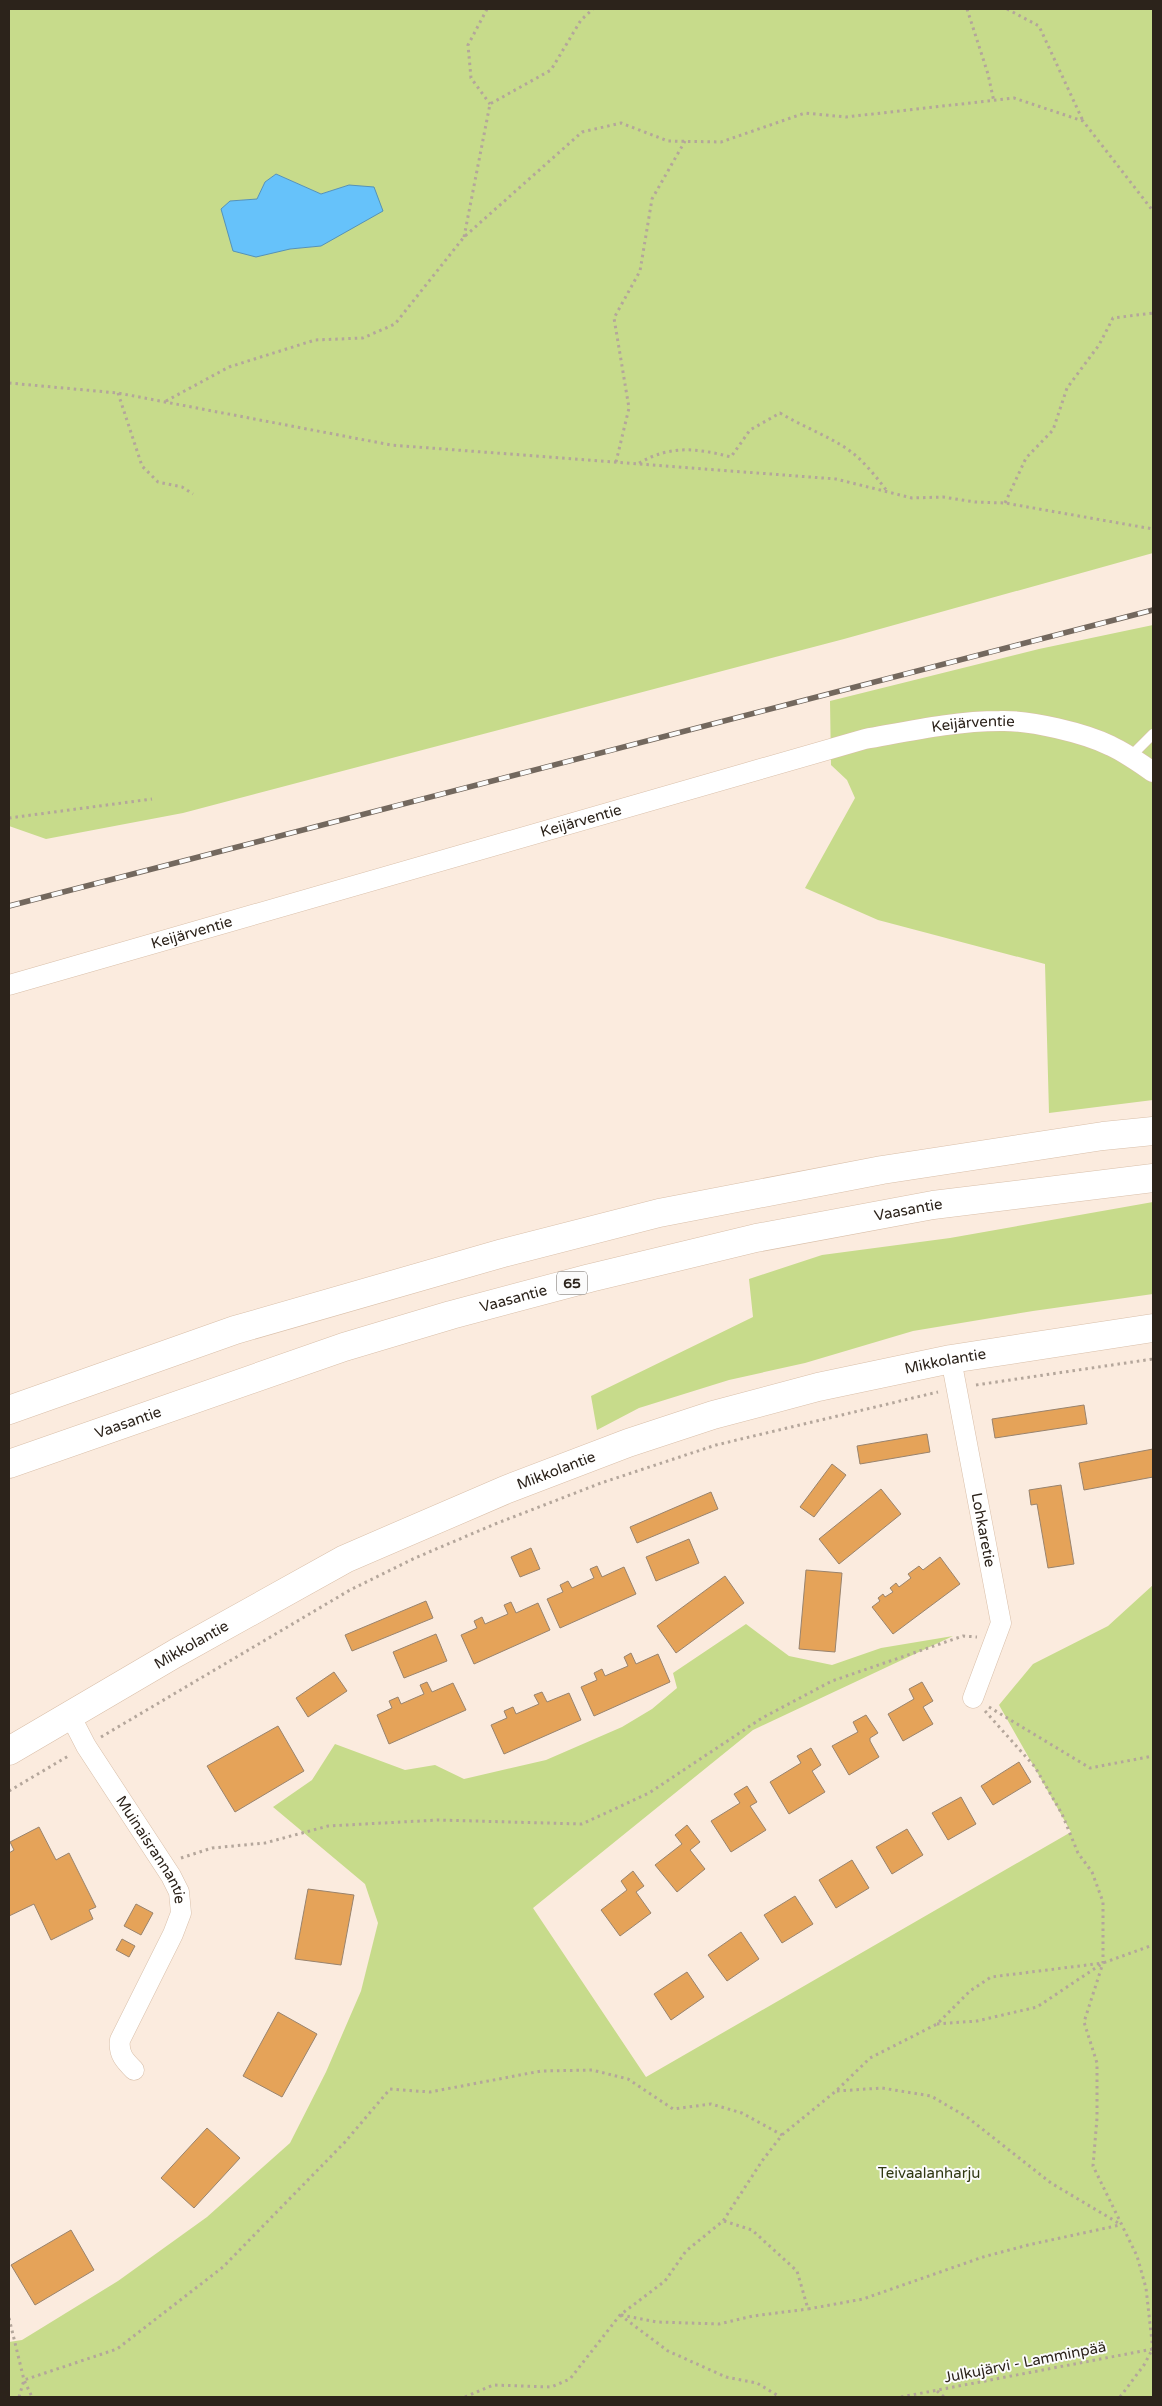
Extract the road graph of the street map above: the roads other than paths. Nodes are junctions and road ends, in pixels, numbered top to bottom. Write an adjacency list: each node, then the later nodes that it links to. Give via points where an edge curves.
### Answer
1 (1153, 734): 2 (lane)
2 (1130, 757): 3 (street, Keijärventie); 4 (street, Keijärventie, via 1084,736 1002,720 969,722 865,739)
3 (1153, 772)
4 (9, 985)
5 (1153, 1131): 9 (main road, via 882,1170 659,1213 503,1253 235,1330)
6 (1153, 1178): 10 (main road, Vaasantie / 65, via 933,1205 756,1238 590,1278 344,1347)
7 (1153, 1328): 8 (main road, Mikkolantie)
8 (951, 1359): 11 (street, Lohkaretie, via 1001,1623); 12 (main road, Mikkolantie, via 818,1387 713,1416 628,1443 505,1490 345,1560)
9 (9, 1410)
10 (9, 1464)
11 (973, 1698)
12 (70, 1715): 13 (main road, Mikkolantie); 14 (street, Muinaisrannantie, via 86,1746 179,1892 181,1913 173,1934 120,2040 123,2059)
13 (9, 1751)
14 (134, 2070)

